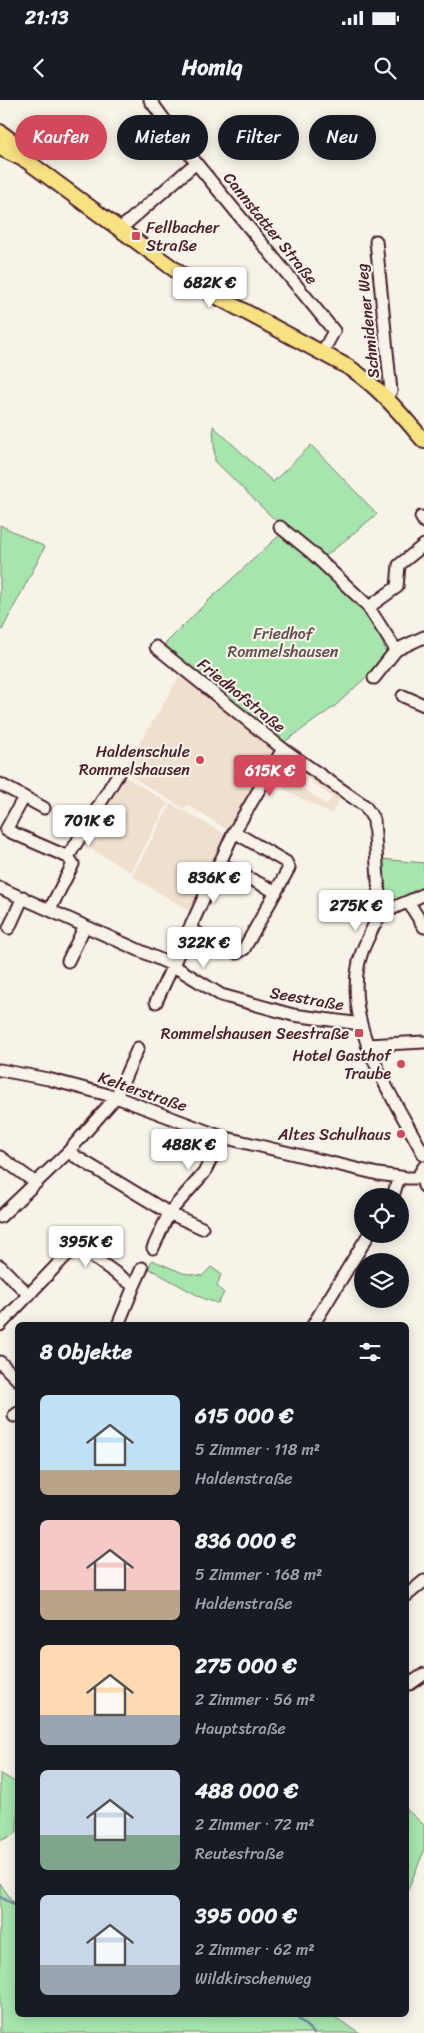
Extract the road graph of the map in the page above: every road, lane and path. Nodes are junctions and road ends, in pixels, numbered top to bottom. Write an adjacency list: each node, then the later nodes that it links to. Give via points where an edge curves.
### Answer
1 (150, 100): 5 (street, Cannstatter Straße)
2 (0, 132): 4 (main road, via 12,141)
3 (0, 148): 4 (main road)
4 (27, 161): 6 (main road)
5 (196, 163): 6 (street); 8 (street, Cannstatter Straße, via 334,331)
6 (120, 229): 8 (main road, via 212,294)
7 (376, 241): 9 (street, Schmidener Weg, via 391,392)
8 (322, 353): 9 (main road, via 369,381)
9 (386, 397): 10 (main road)
10 (424, 441)
11 (280, 527): 13 (street)
12 (424, 545): 13 (street, via 399,565 397,587)
13 (369, 607): 16 (street)
14 (424, 637): 16 (street)
15 (156, 647): 20 (street, Friedhofstraße)
16 (396, 650): 17 (street)
17 (374, 678)
18 (403, 696): 19 (street)
19 (424, 705)
20 (283, 750): 26 (street); 35 (street, Friedhofstraße, via 365,806 374,820 379,895)
21 (118, 774): 27 (street)
22 (0, 784): 23 (street)
23 (24, 797): 24 (street); 25 (street)
24 (44, 808)
25 (3, 829): 27 (street)
26 (234, 832): 28 (street); 30 (street, via 286,862 289,868)
27 (68, 857): 34 (street, via 73,864)
28 (219, 863): 30 (street); 39 (street)
29 (0, 888): 32 (street, Seestraße)
30 (276, 892): 39 (street, via 244,949 237,952)
31 (424, 894): 33 (street)
32 (23, 897): 34 (street, Seestraße); 38 (street)
33 (410, 903): 35 (street); 37 (street)
34 (50, 909): 36 (street, Seestraße)
35 (388, 912): 43 (street, via 380,916 374,926 357,968 355,977)
36 (86, 926): 40 (street); 41 (street, Seestraße)
37 (424, 926)
38 (9, 928)
39 (189, 929): 41 (street)
40 (68, 961)
41 (172, 965): 42 (street); 43 (street, Seestraße, via 221,995 293,1015)
42 (156, 1002)
43 (361, 1024): 45 (street)
44 (424, 1042): 45 (street)
45 (367, 1045): 50 (street)
46 (138, 1048): 48 (street)
47 (0, 1070): 48 (street, Kelterstraße, via 48,1079)
48 (116, 1098): 49 (street, Kelterstraße); 51 (street)
49 (222, 1137): 53 (street, Kelterstraße); 57 (street, via 204,1173)
50 (422, 1147)
51 (68, 1152): 55 (street); 57 (street)
52 (0, 1157): 55 (street)
53 (399, 1177): 54 (street, Kelterstraße); 56 (street)
54 (423, 1177)
55 (36, 1183): 58 (street)
56 (396, 1188)
57 (169, 1213): 59 (street); 61 (street)
58 (0, 1217)
59 (202, 1228)
60 (363, 1243): 67 (street)
61 (152, 1248)
62 (0, 1266): 65 (street)
63 (142, 1268): 64 (street)
64 (134, 1286): 65 (street, via 76,1244); 66 (street)
65 (29, 1295): 68 (street)
66 (119, 1322)
67 (315, 1322)
68 (0, 1325)
69 (0, 1362): 70 (street)
70 (15, 1377)
71 (424, 1582): 72 (street)
72 (409, 1594)
73 (424, 1674): 74 (street)
74 (409, 1682)

